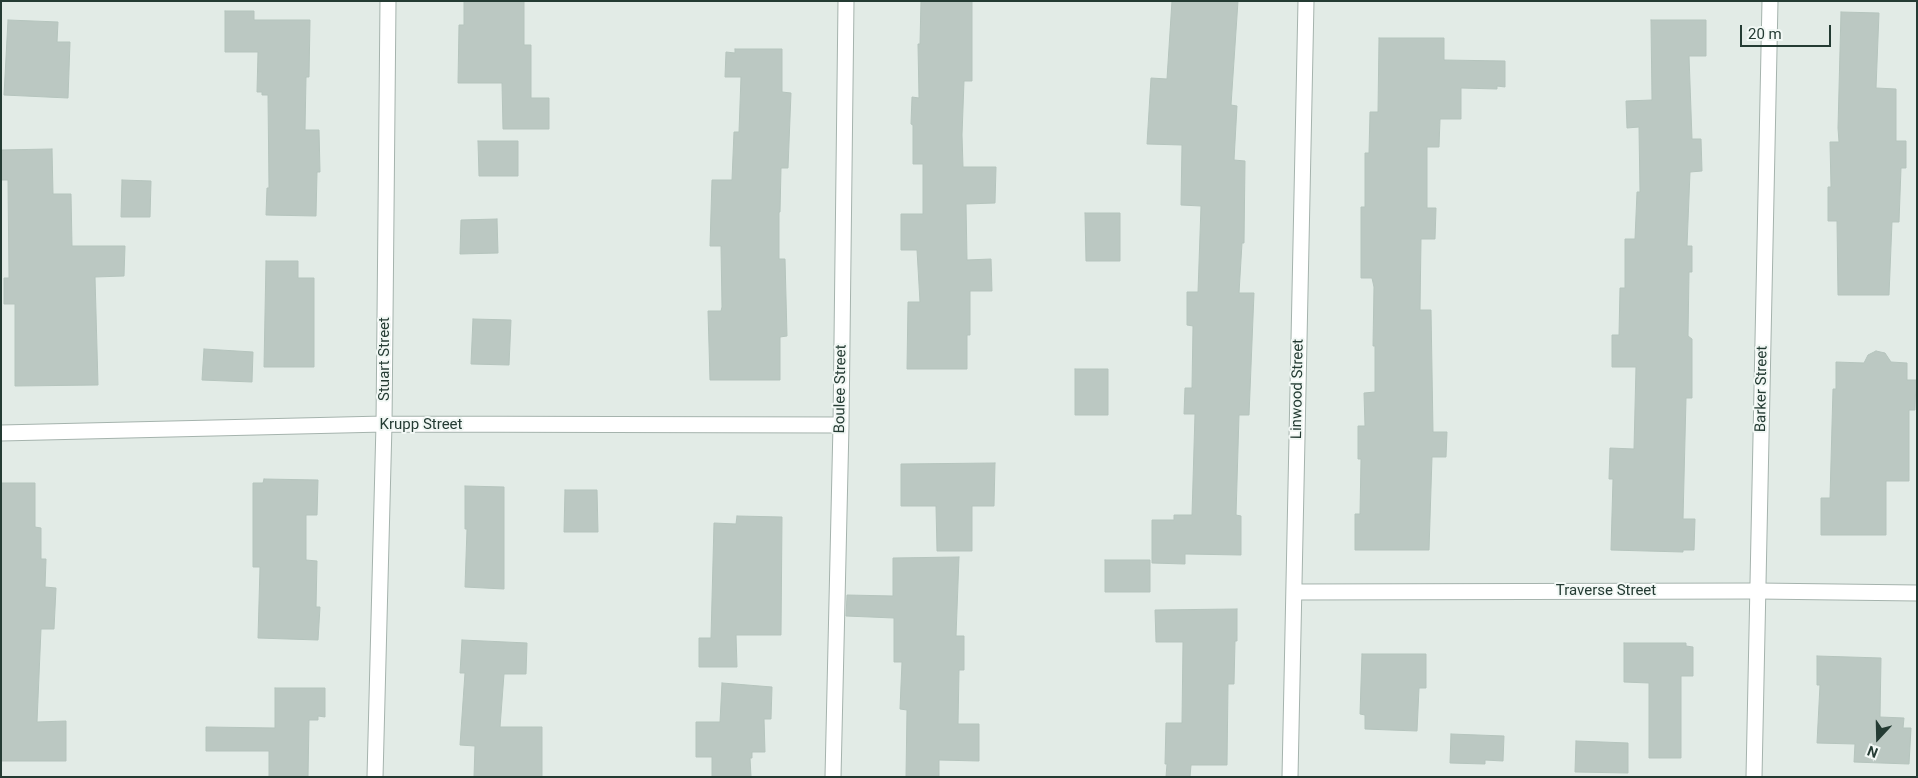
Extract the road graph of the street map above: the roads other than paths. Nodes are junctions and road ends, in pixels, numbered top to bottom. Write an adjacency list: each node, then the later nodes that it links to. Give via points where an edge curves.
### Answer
1 (388, 1): 5 (street, Stuart Street)
2 (846, 1): 6 (street, Boulee Street)
3 (1306, 1): 9 (street, Linwood Street)
4 (1770, 1): 8 (street, Barker Street)
5 (384, 424): 6 (street, Krupp Street); 7 (street, Krupp Street); 11 (street, Stuart Street)
6 (841, 425): 12 (street, Boulee Street)
7 (1, 433)
8 (1758, 591): 9 (street, Traverse Street); 10 (street, Traverse Street); 14 (street, Barker Street)
9 (1294, 592): 13 (street, Linwood Street)
10 (1917, 593)
11 (375, 777)
12 (834, 777)
13 (1290, 777)
14 (1754, 777)

